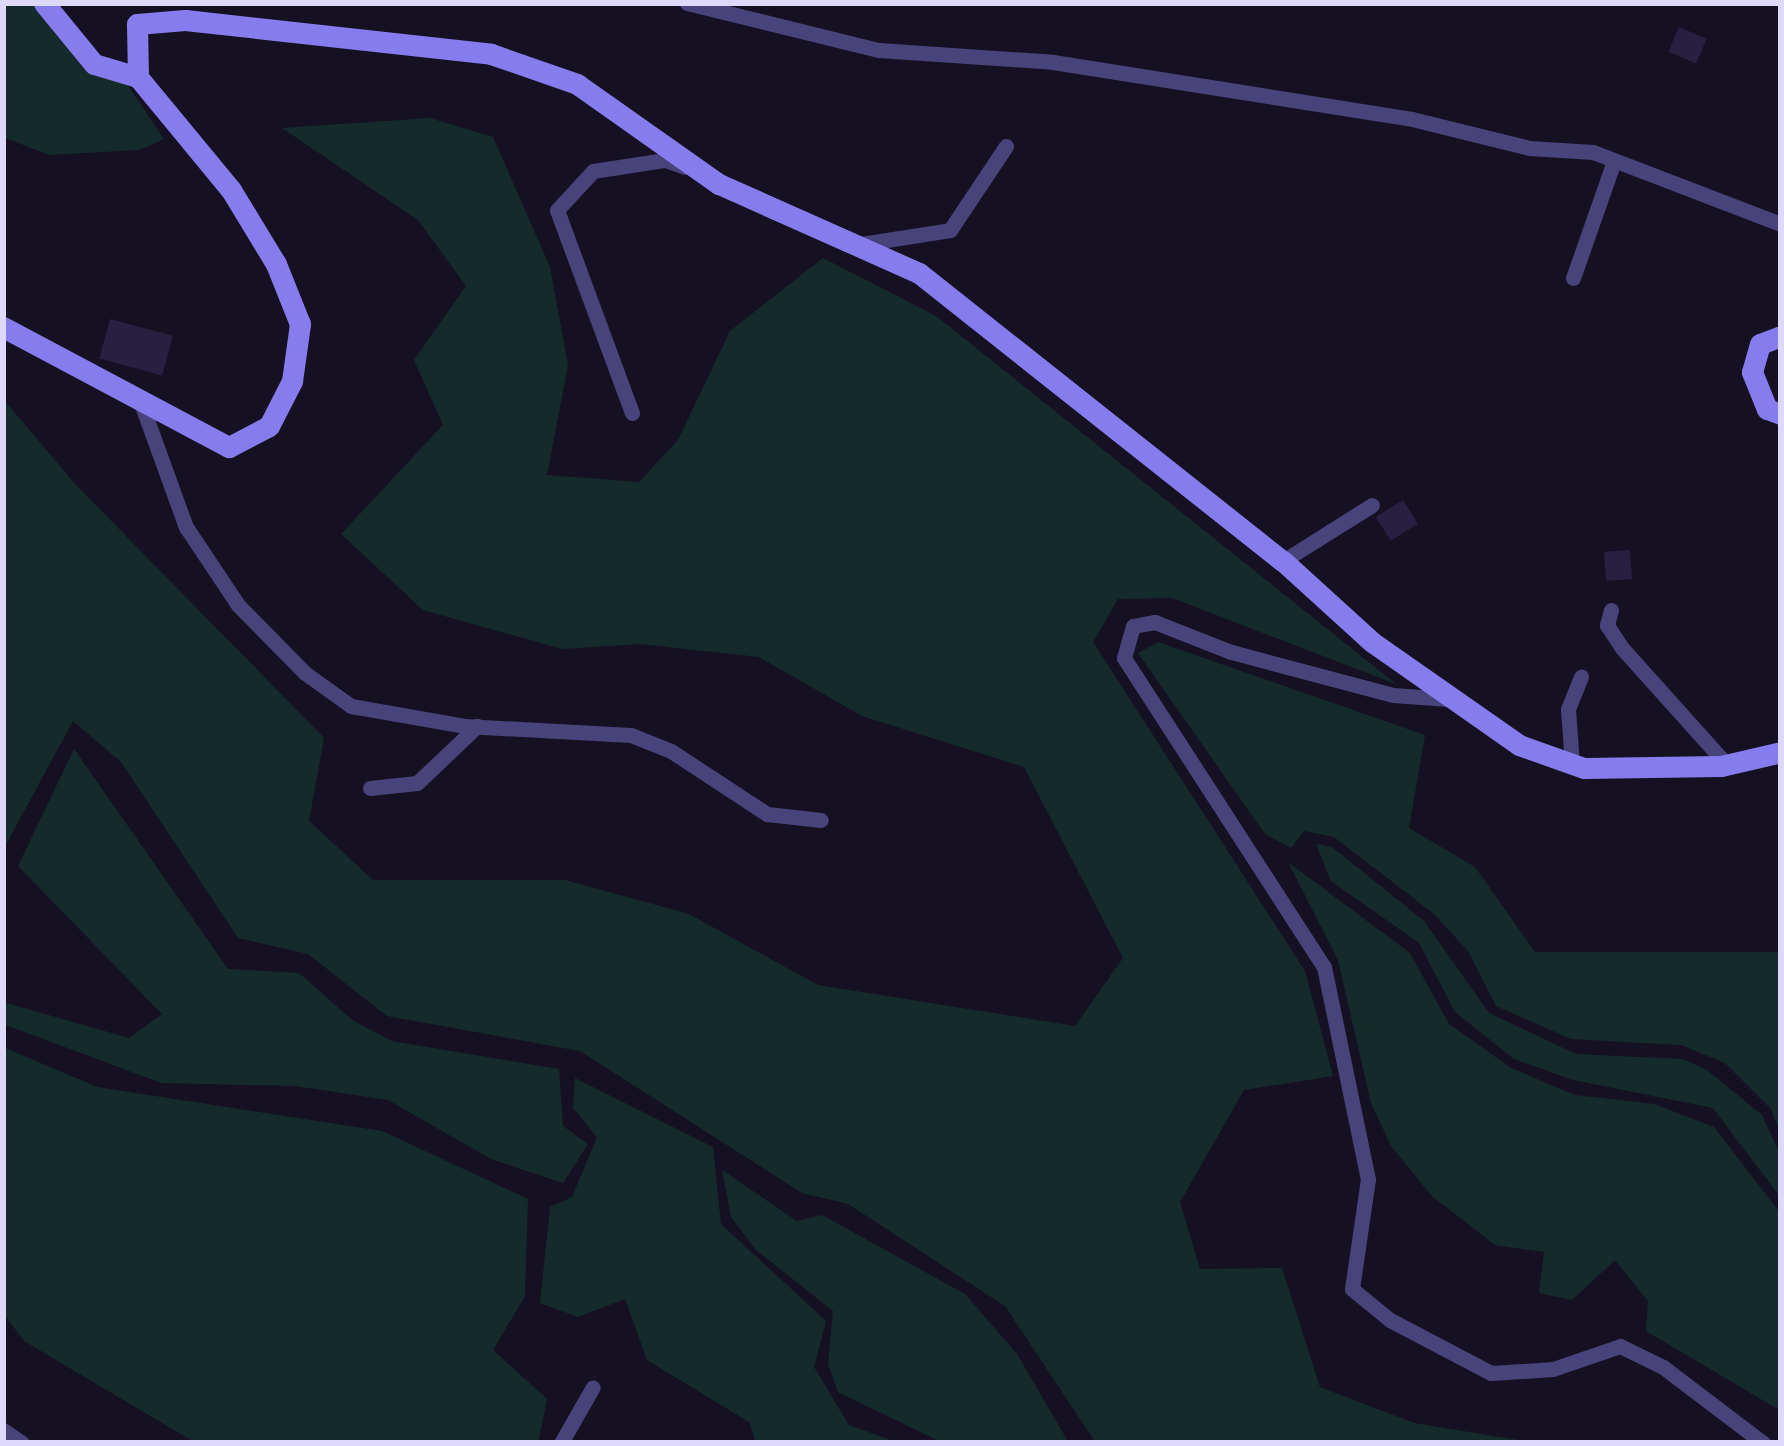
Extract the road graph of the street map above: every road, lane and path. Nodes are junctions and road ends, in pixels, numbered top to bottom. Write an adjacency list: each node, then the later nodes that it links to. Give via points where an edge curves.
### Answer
1 (44, 3): 3 (street, via 94,64)
2 (687, 3): 5 (street, via 879,50 1053,62 1412,119)
3 (138, 77): 6 (street, via 136,24 185,20 491,54 577,84); 12 (street, via 231,190 276,264 300,324 292,381 269,426 229,447)
4 (1006, 146): 8 (street, via 950,230)
5 (1614, 161): 7 (street); 9 (street)
6 (705, 174): 8 (street); 13 (street, via 665,160 626,163 593,172 556,210)
7 (1781, 224)
8 (852, 243): 16 (street, via 919,273)
9 (1573, 278)
10 (3, 327): 12 (street)
11 (1781, 336): 14 (street, via 1760,344 1752,372 1768,409)
12 (141, 403): 20 (street, via 186,527 238,605 305,673 351,706)
13 (632, 413)
14 (1781, 414)
15 (1372, 505): 16 (street)
16 (1283, 561): 19 (street)
17 (1611, 610): 23 (street, via 1607,625 1622,648)
18 (1581, 676): 22 (street, via 1568,709)
19 (1448, 699): 22 (street, via 1519,746); 30 (street, via 1393,695 1155,622 1133,626 1124,658 1324,967 1368,1179 1352,1288 1390,1320 1491,1373 1552,1370 1620,1346 1663,1367)
20 (477, 727): 24 (street, via 417,783); 25 (street, via 631,735 671,751 767,814)
21 (1781, 752): 23 (street)
22 (1572, 764): 23 (street)
23 (1726, 764)
24 (370, 788)
25 (821, 820)
26 (593, 1387): 29 (street)
27 (3, 1430): 28 (street)
28 (22, 1443)
29 (561, 1443)
30 (1763, 1443)

